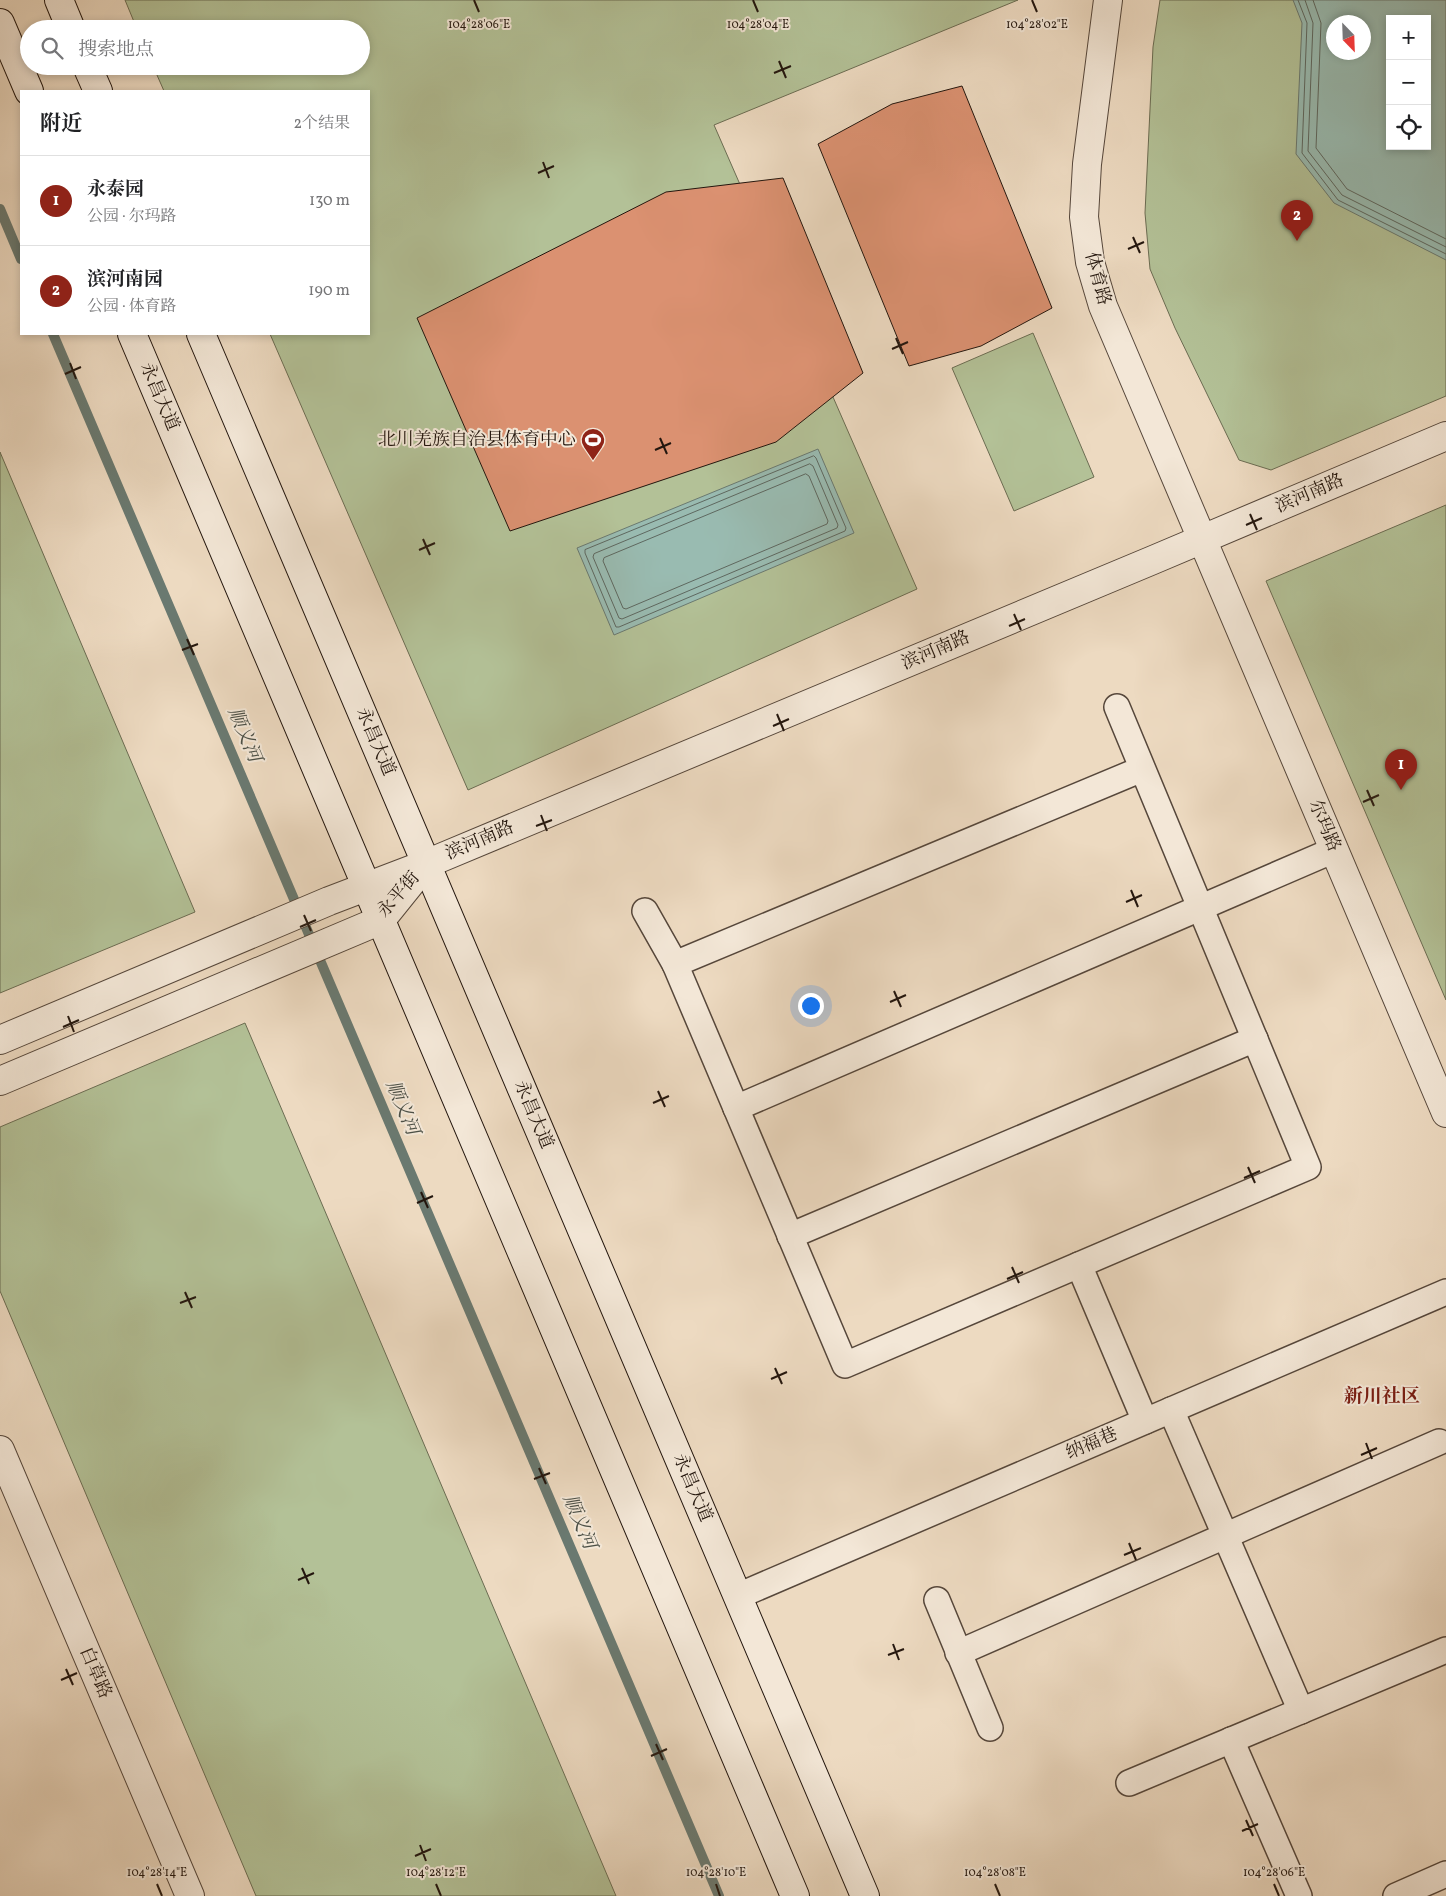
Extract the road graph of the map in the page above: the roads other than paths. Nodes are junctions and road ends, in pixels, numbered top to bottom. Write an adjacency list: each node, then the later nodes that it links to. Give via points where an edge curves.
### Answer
1 (59, 0): 3 (street)
2 (1108, 0): 13 (street, 体育路, via 1087,164 1084,217 1090,262 1103,306)
3 (67, 20)
4 (0, 23): 5 (street)
5 (20, 70)
6 (22, 75): 8 (street)
7 (91, 75): 9 (street)
8 (29, 90)
9 (98, 90)
10 (132, 335): 18 (street, 永昌大道)
11 (201, 335): 17 (street, 永昌大道)
12 (1446, 436): 13 (street, 滨河南路)
13 (1202, 539): 16 (street, 尔玛路); 17 (street, 滨河南路)
14 (1117, 707): 15 (street)
15 (1142, 768): 19 (street); 22 (street)
16 (1334, 850): 19 (street); 27 (street, 尔玛路)
17 (426, 864): 18 (street, 永平街); 21 (street, 永平街); 36 (street, 永昌大道)
18 (366, 886): 21 (street, 永昌大道); 24 (street, 永平街)
19 (1201, 908): 23 (street); 26 (street)
20 (644, 911): 22 (street)
21 (381, 920): 25 (street, 永平街); 46 (street, 永昌大道)
22 (675, 964): 26 (street)
23 (1254, 1038): 28 (street); 29 (street, via 1308,1167)
24 (0, 1040)
25 (0, 1081)
26 (736, 1108): 28 (street)
27 (1446, 1113)
28 (790, 1236): 29 (street, via 845,1365)
29 (1079, 1265): 32 (street)
30 (1446, 1292): 31 (street, 纳福巷)
31 (1171, 1410): 32 (street, 纳福巷); 35 (street)
32 (1145, 1421): 36 (street, 纳福巷)
33 (1439, 1442): 35 (street)
34 (0, 1450): 45 (street, 白草路)
35 (1225, 1535): 39 (street); 40 (street)
36 (738, 1596): 47 (street, 永昌大道)
37 (936, 1600): 39 (street)
38 (1446, 1650): 40 (street)
39 (958, 1653): 41 (street)
40 (1301, 1711): 42 (street)
41 (990, 1728)
42 (1231, 1740): 43 (street); 48 (street)
43 (1130, 1783)
44 (1446, 1874): 49 (street)
45 (190, 1896)
46 (795, 1896)
47 (865, 1896)
48 (1299, 1896)
49 (1396, 1896)

